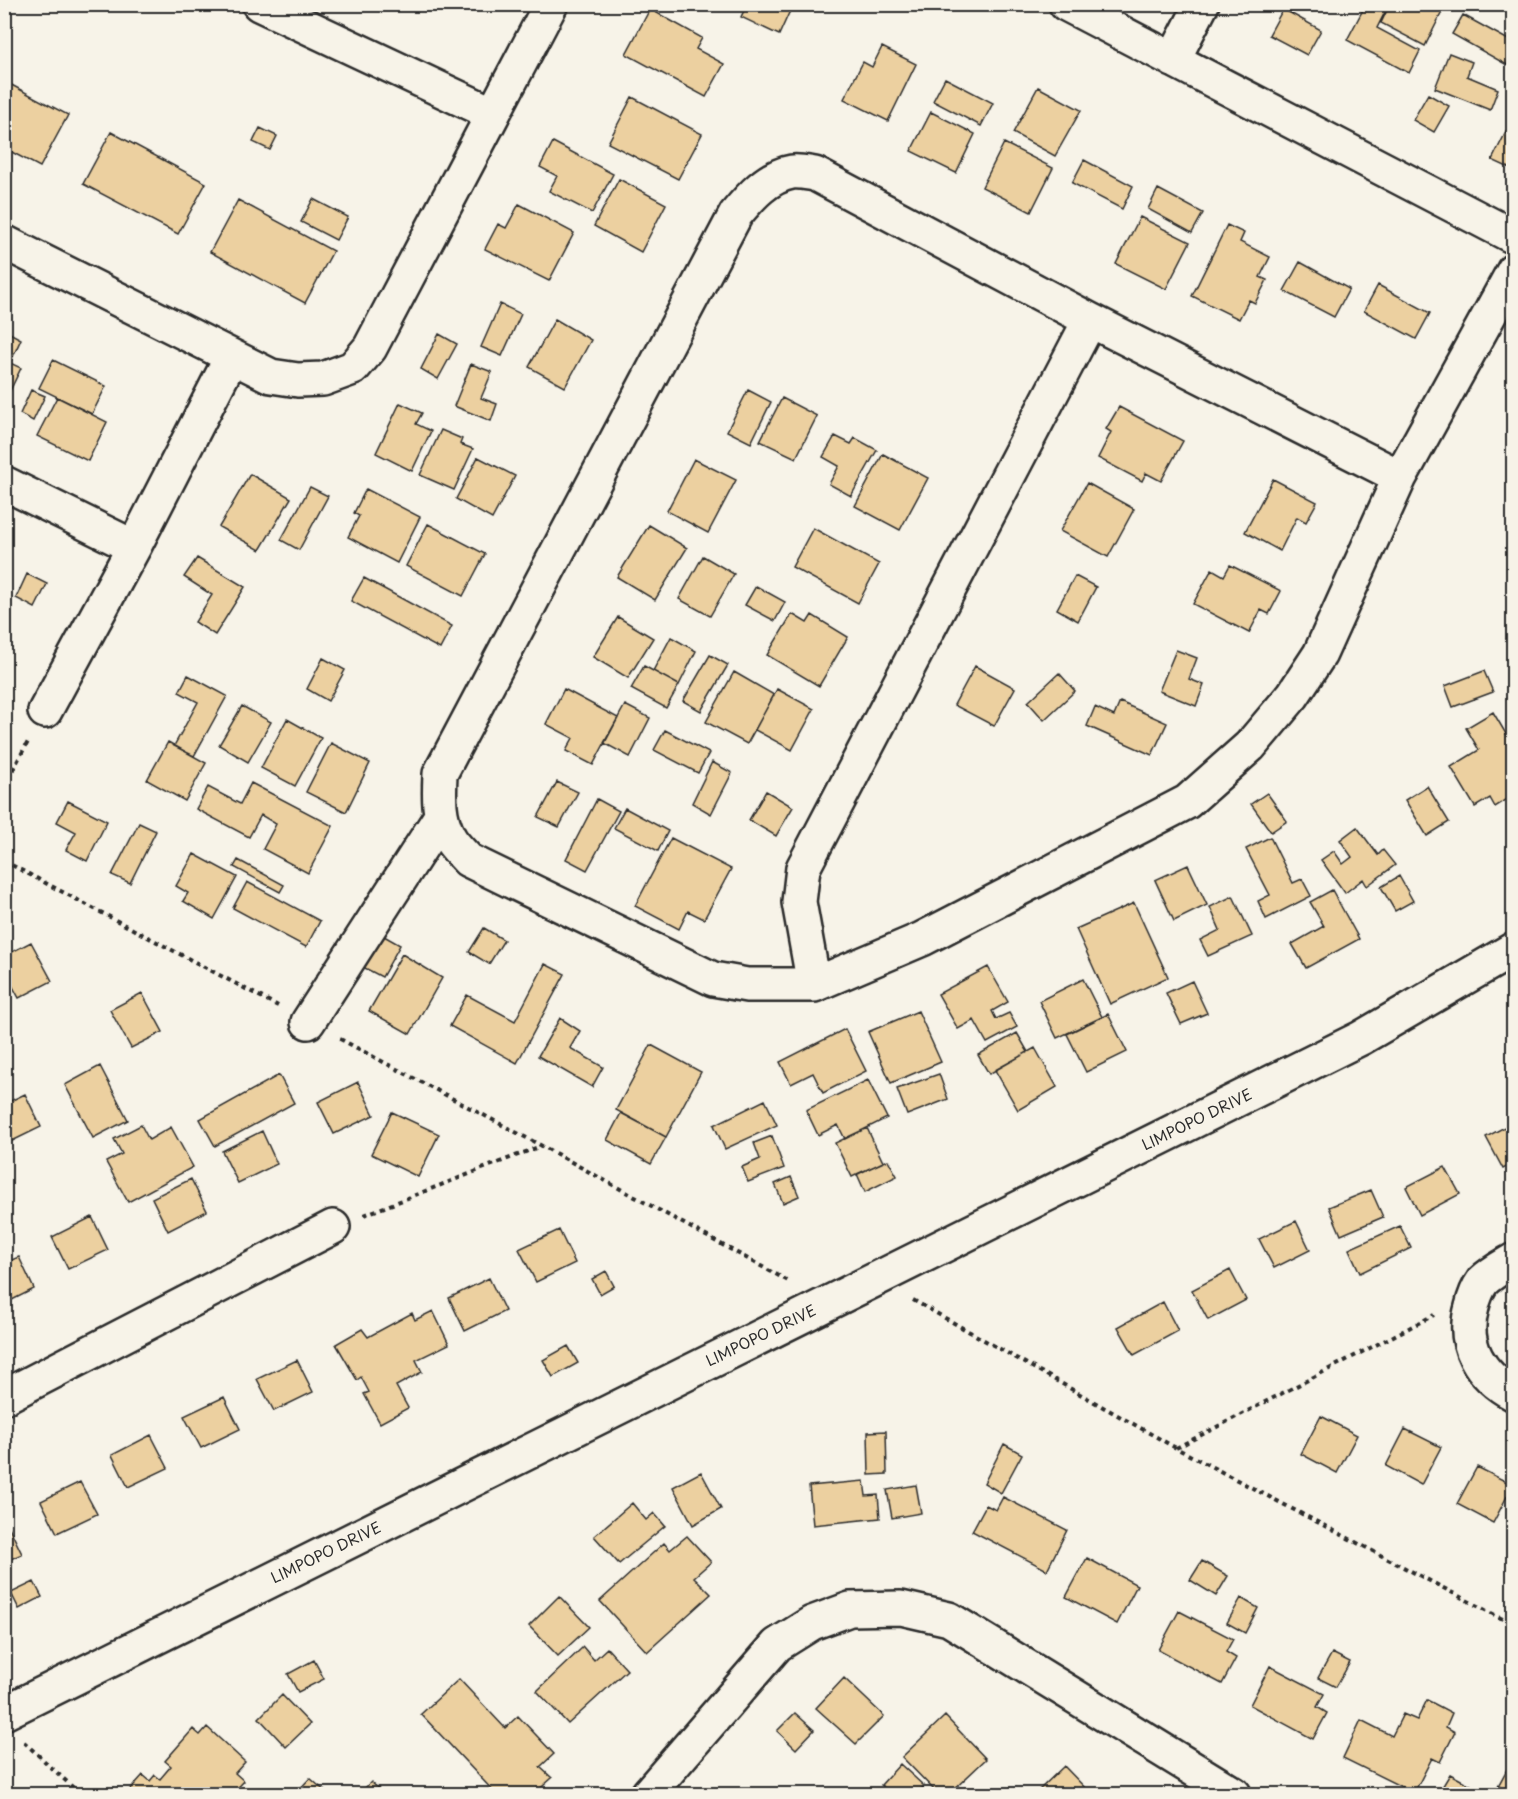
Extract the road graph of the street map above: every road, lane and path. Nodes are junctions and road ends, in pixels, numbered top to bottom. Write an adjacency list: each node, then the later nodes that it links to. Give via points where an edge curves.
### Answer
1 (259, 4): 6 (street)
2 (551, 4): 6 (street)
3 (1066, 4): 5 (street)
4 (1202, 4): 5 (street)
5 (1173, 60): 7 (street)
6 (493, 114): 11 (street, via 370,348 353,368 323,379 298,380 271,376)
7 (1514, 237)
8 (4, 242): 11 (street)
9 (1514, 270): 12 (street)
10 (1089, 320): 12 (street); 17 (street, via 815,174 792,172 766,184 736,214 440,774); 20 (street, via 803,868 799,902)
11 (231, 358): 14 (street)
12 (1400, 477): 20 (street, via 1320,654 1299,687 1250,746 1187,802 922,939)
13 (4, 483): 14 (street)
14 (134, 546): 15 (street)
15 (45, 711): 16 (path)
16 (4, 786)
17 (441, 816): 20 (street, via 449,838 468,860 713,979 747,985); 21 (street)
18 (4, 861): 21 (path)
19 (1514, 950): 25 (street, LIMPOPO DRIVE, via 1361,1038)
20 (814, 985)
21 (308, 1022): 22 (path)
22 (542, 1146): 23 (path); 27 (path)
23 (333, 1227): 29 (street)
24 (1514, 1260): 26 (street, via 1484,1281)
25 (876, 1279): 27 (street, LIMPOPO DRIVE); 30 (path)
26 (1478, 1292): 28 (street, via 1468,1324 1473,1354 1491,1379); 30 (path)
27 (827, 1303): 32 (street, LIMPOPO DRIVE)
28 (1514, 1394)
29 (4, 1397)
30 (1176, 1448): 31 (path)
31 (1514, 1625)
32 (13, 1726): 33 (path)
33 (80, 1794)
34 (648, 1794): 35 (street, via 777,1645 812,1623 850,1609 901,1608 949,1618)
35 (1234, 1794)

